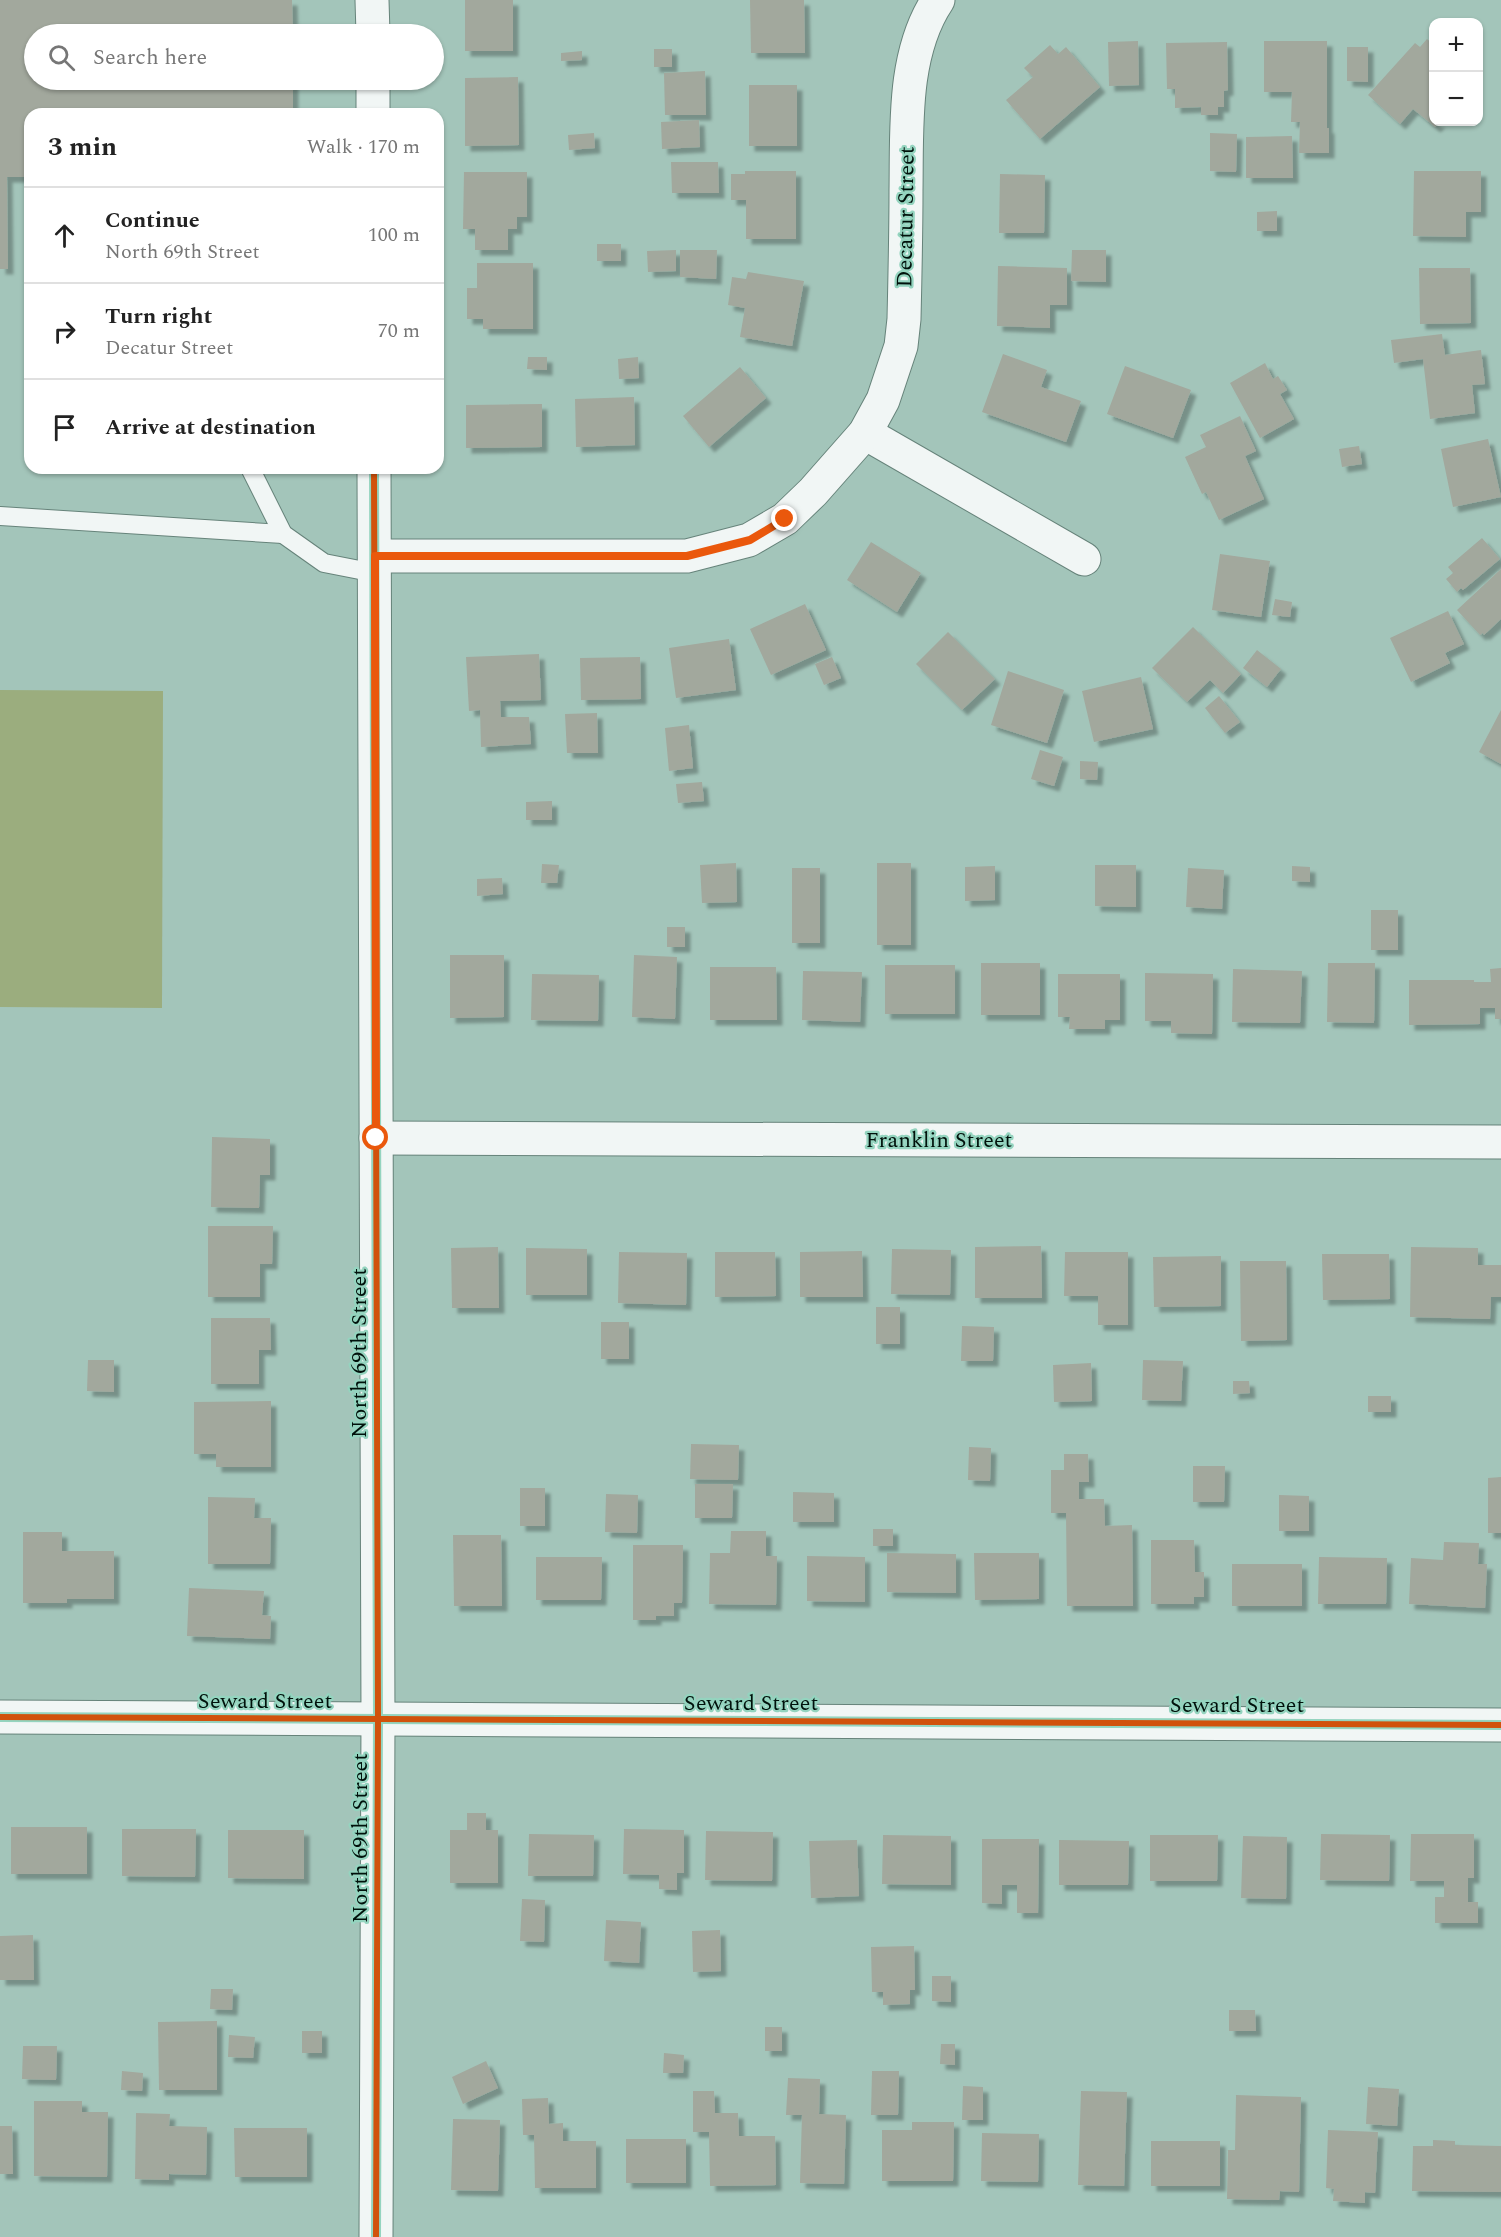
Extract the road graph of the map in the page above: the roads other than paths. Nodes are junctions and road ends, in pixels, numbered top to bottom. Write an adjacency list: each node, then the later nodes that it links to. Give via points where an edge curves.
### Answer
1 (372, 0): 3 (street)
2 (938, 0): 6 (street, Decatur Street, via 928,16 914,60 907,122 901,346 883,400)
3 (373, 24)
4 (373, 90): 5 (street)
5 (373, 108)
6 (865, 433): 11 (street); 12 (street, Decatur Street, via 785,519 750,540 687,556)
7 (253, 474): 10 (lane)
8 (374, 474): 12 (street, North 69th Street)
9 (0, 516): 10 (lane)
10 (283, 534): 12 (lane, via 324,563)
11 (1084, 559)
12 (375, 564): 13 (street, North 69th Street)
13 (376, 1138): 14 (street, Franklin Street); 16 (street, North 69th Street)
14 (1501, 1142)
15 (0, 1717): 16 (street, Seward Street)
16 (378, 1719): 17 (street, Seward Street); 18 (street, North 69th Street)
17 (1501, 1725)
18 (376, 2237)

